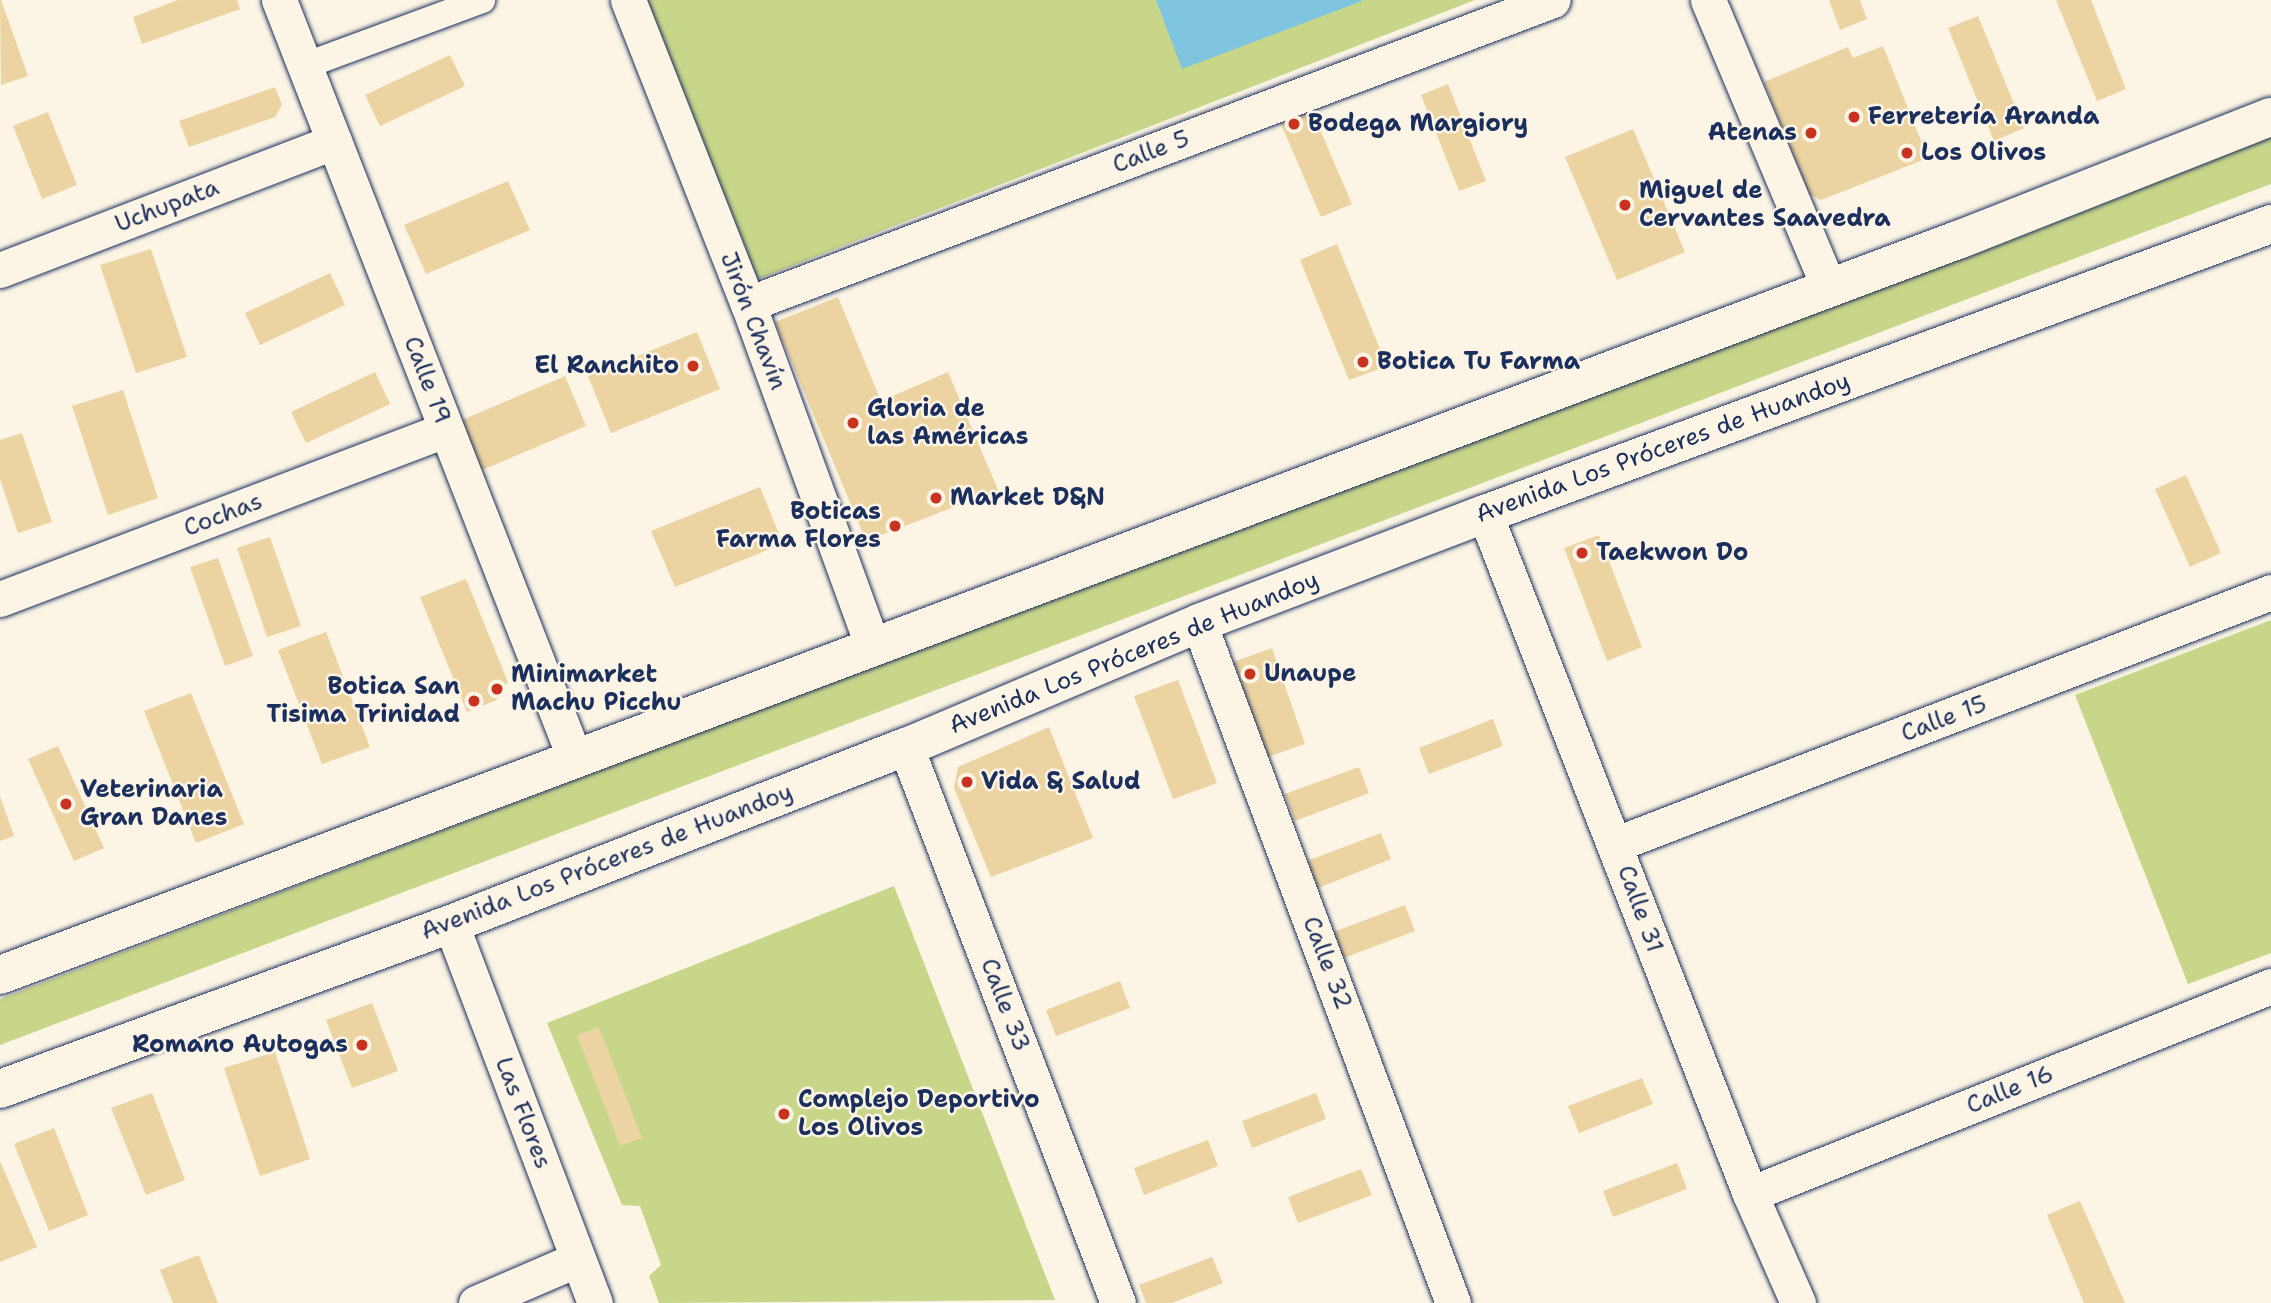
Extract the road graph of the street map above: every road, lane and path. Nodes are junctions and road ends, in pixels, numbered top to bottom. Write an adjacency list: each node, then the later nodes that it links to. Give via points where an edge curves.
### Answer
1 (279, 0): 6 (street, Calle 19)
2 (482, 0): 6 (street)
3 (628, 0): 12 (street, Jirón Chavín)
4 (1553, 0): 12 (street, Calle 5)
5 (1708, 0): 11 (street)
6 (304, 66): 8 (street, Calle 19)
7 (2271, 117): 11 (main road)
8 (334, 142): 10 (street, Uchupata); 13 (street, Calle 19)
9 (2271, 224): 14 (main road, Avenida Los Próceres de Huandoy)
10 (0, 270)
11 (1829, 288): 18 (main road)
12 (748, 304): 18 (street, Jirón Chavín)
13 (446, 430): 16 (street, Cochas); 20 (street, Calle 19)
14 (1485, 514): 17 (main road, Avenida Los Próceres de Huandoy); 21 (street, Calle 31)
15 (2271, 592): 21 (street, Calle 15)
16 (0, 599)
17 (1199, 623): 19 (main road, Avenida Los Próceres de Huandoy); 31 (street, Calle 32)
18 (872, 644): 20 (main road)
19 (906, 747): 22 (main road, Avenida Los Próceres de Huandoy); 30 (street, Calle 33)
20 (575, 759): 23 (main road)
21 (1616, 844): 26 (street, Calle 31)
22 (451, 923): 25 (main road, Avenida Los Próceres de Huandoy); 27 (street, Las Flores)
23 (0, 975)
24 (2271, 986): 26 (street, Calle 16)
25 (0, 1089)
26 (1750, 1194): 32 (street, Calle 31)
27 (578, 1259): 28 (street); 29 (street, Las Flores)
28 (476, 1303)
29 (595, 1303)
30 (1118, 1303)
31 (1453, 1303)
32 (1798, 1303)

